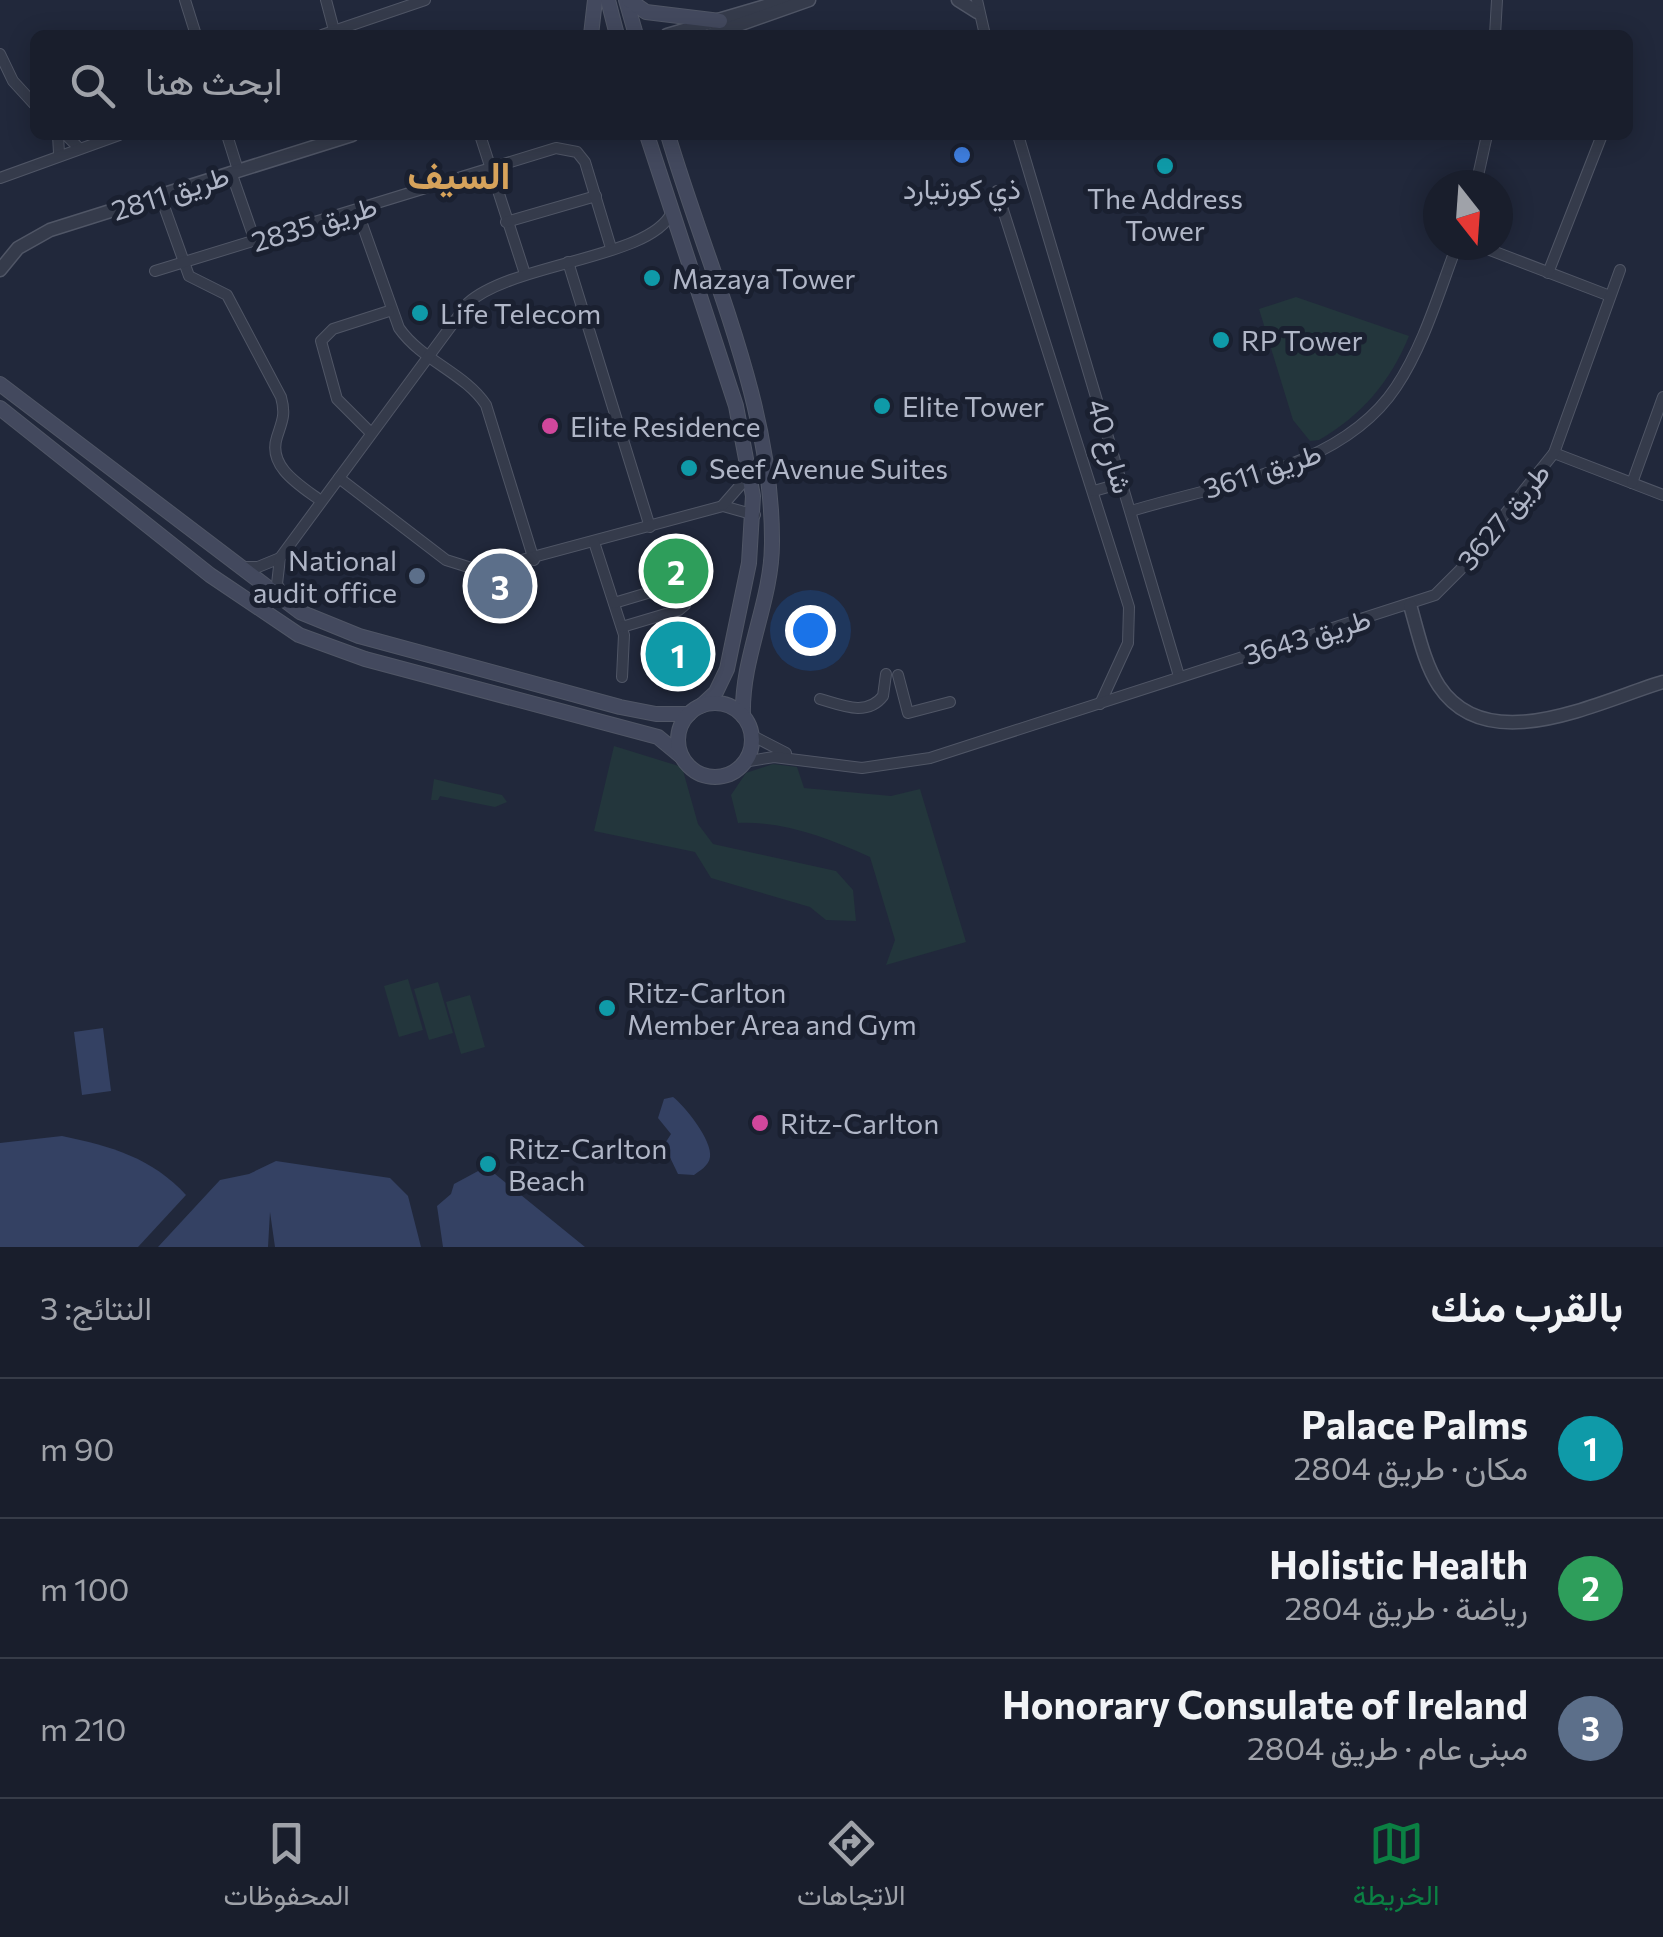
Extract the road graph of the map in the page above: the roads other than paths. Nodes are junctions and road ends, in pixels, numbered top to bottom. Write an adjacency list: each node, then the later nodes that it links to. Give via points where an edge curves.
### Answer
1 (185, 0): 13 (street)
2 (326, 0): 14 (street)
3 (426, 0): 15 (street)
4 (596, 0): 16 (main road)
5 (608, 0): 17 (main road)
6 (627, 0): 12 (main road, via 646,12); 18 (main road)
7 (786, 0): 12 (street)
8 (810, 0): 20 (street)
9 (958, 0): 11 (street)
10 (1497, 0): 21 (street)
11 (978, 6)
12 (720, 22): 19 (street)
13 (194, 30)
14 (330, 30)
15 (342, 30)
16 (592, 30)
17 (615, 30)
18 (635, 30)
19 (687, 30)
20 (724, 30)
21 (1495, 30)
22 (0, 54): 23 (street)
23 (30, 99)
24 (58, 140): 36 (street)
25 (71, 140): 35 (street)
26 (104, 140): 35 (street)
27 (229, 140): 38 (street)
28 (336, 140): 38 (street, طريق 2811)
29 (481, 140): 39 (street)
30 (649, 140): 45 (main road)
31 (670, 140): 95 (main road, via 738,350 771,489 772,562)
32 (1019, 140): 70 (street, شارع 40)
33 (1487, 140): 37 (street)
34 (1600, 140): 58 (street)
35 (79, 148): 36 (street)
36 (59, 153): 40 (street)
37 (1480, 170)
38 (235, 171): 42 (street, طريق 2811); 48 (street)
39 (490, 171): 43 (street, طريق 2835, via 556,148 576,152); 44 (street, طريق 2835); 46 (street)
40 (0, 178)
41 (997, 191): 72 (street, شارع 40)
42 (160, 195): 54 (street); 55 (street, طريق 2811, via 34,237)
43 (596, 196): 46 (street); 50 (street, طريق 2835)
44 (357, 210): 48 (street, طريق 2835); 61 (street)
45 (672, 212): 47 (street); 49 (main road)
46 (506, 222): 59 (street)
47 (650, 236): 49 (street); 50 (street)
48 (255, 241): 54 (street, طريق 2835)
49 (683, 244): 68 (main road, via 736,406)
50 (612, 248): 53 (street)
51 (1513, 259): 58 (street)
52 (1451, 260): 76 (street, طريق 3611, via 1402,377 1364,425 1324,452)
53 (568, 262): 59 (street); 78 (street)
54 (183, 263): 57 (street, طريق 2835); 74 (street, via 189,276 227,295 235,307 281,397 285,412 274,451 294,480)
55 (0, 270)
56 (1620, 270): 60 (street)
57 (155, 271)
58 (1548, 273): 60 (street)
59 (525, 274): 62 (street, via 479,294)
60 (1610, 296): 67 (street)
61 (389, 311): 62 (street, via 408,342); 66 (street, via 334,329 321,342 337,399)
62 (428, 358): 66 (street); 81 (street, via 486,405)
63 (0, 381): 82 (main road)
64 (1663, 397): 71 (street)
65 (0, 408): 97 (main road, via 210,574 299,634 364,659 658,737)
66 (370, 432): 69 (street)
67 (1554, 453): 71 (street, طريق 3627); 83 (street, طريق 3627)
68 (750, 474): 75 (street); 77 (main road)
69 (340, 478): 74 (street); 81 (street, via 456,564 481,571)
70 (1122, 482): 72 (street); 76 (street, شارع 40)
71 (1632, 484): 73 (street, طريق 3627)
72 (1094, 491): 93 (street, شارع 40, via 1131,620 1128,644)
73 (1663, 495)
74 (322, 501): 80 (street)
75 (723, 506): 77 (street); 78 (street)
76 (1131, 511): 88 (street, شارع 40)
77 (755, 515): 94 (main road, via 727,670 716,692)
78 (650, 526): 79 (street)
79 (594, 542): 81 (street); 84 (street)
80 (280, 558): 82 (street); 86 (street, via 277,584)
81 (534, 560)
82 (236, 566): 86 (main road)
83 (1434, 595): 85 (street, طريق 3643)
84 (614, 603): 87 (street); 87 (street, via 672,586 685,593 679,610)
85 (1410, 605): 88 (street, طريق 3643); 90 (street, via 1441,690 1489,721 1528,722)
86 (300, 612): 94 (main road, via 359,636 620,707 656,714)
87 (622, 627): 89 (street)
88 (1179, 676): 93 (street)
89 (622, 677)
90 (1663, 682)
91 (820, 698): 92 (street, via 870,706 883,696 892,674 908,713)
92 (950, 702)
93 (1100, 704): 99 (street, via 906,764)
94 (695, 710): 95 (main road, via 724,705); 97 (main road, via 678,738)
95 (742, 716): 96 (main road)
96 (751, 735): 98 (main road); 99 (street)
97 (681, 756): 98 (main road, via 692,770 712,777)
98 (743, 762): 99 (street, via 774,756)
99 (815, 763)

